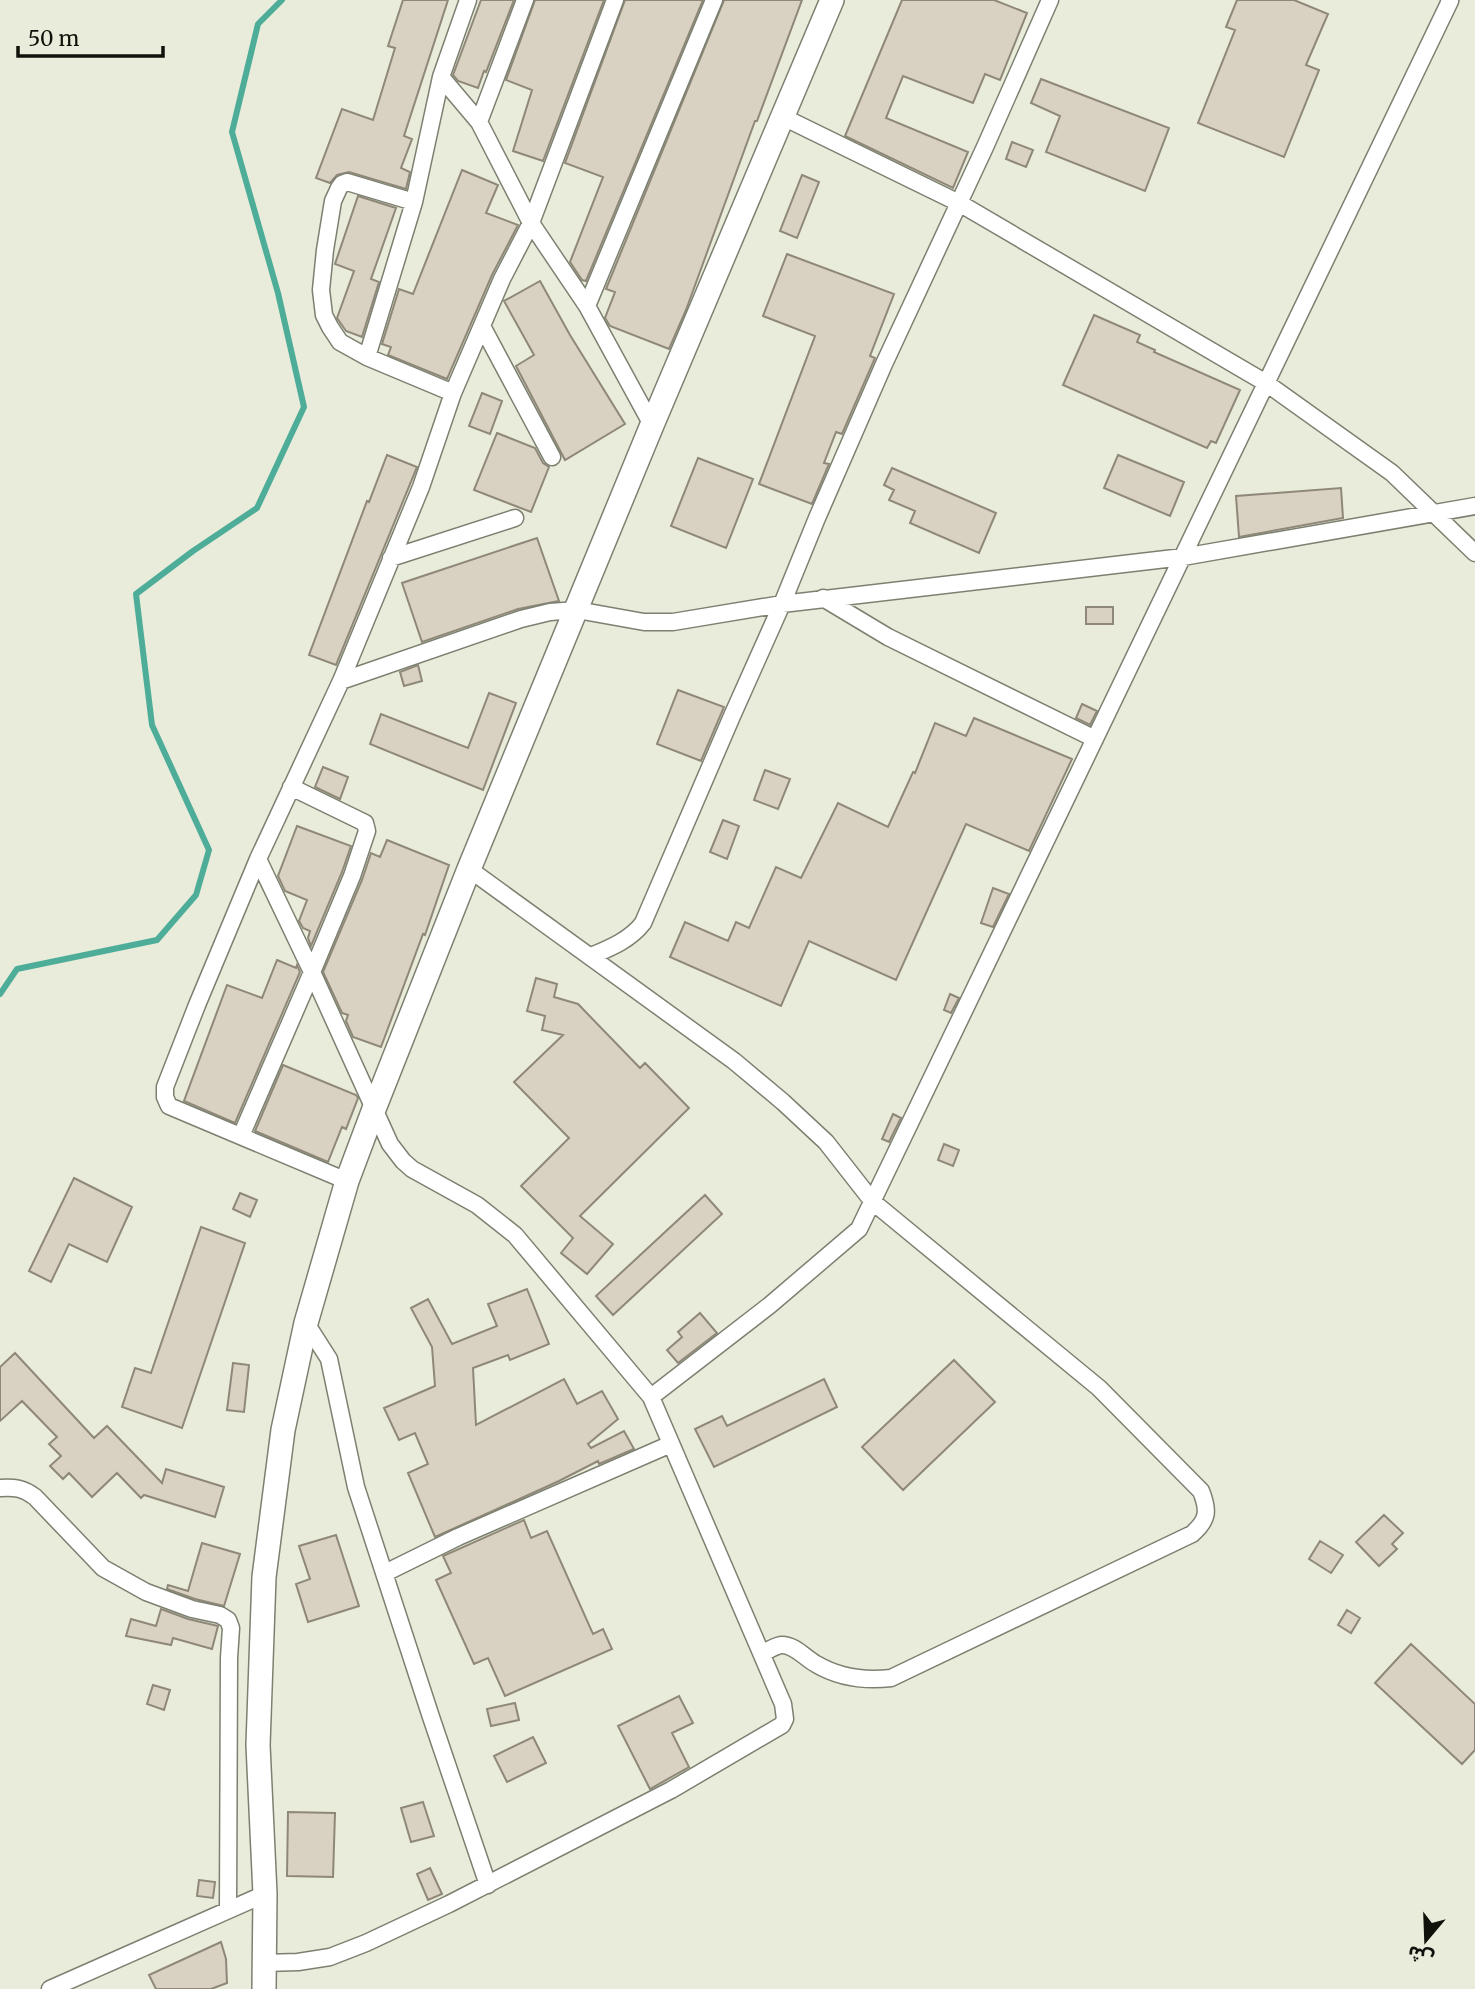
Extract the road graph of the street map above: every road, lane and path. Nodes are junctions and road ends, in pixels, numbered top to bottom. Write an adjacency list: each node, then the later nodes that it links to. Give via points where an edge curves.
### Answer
1 (468, 0): 8 (street)
2 (525, 0): 10 (street)
3 (615, 0): 13 (street)
4 (714, 0): 14 (street)
5 (832, 0): 9 (main road)
6 (1050, 0): 12 (street)
7 (1448, 0): 17 (street)
8 (441, 77): 10 (street); 11 (street)
9 (783, 117): 12 (street); 19 (main road)
10 (479, 122): 13 (street)
11 (414, 202): 16 (street); 16 (street, via 348,182 338,188 333,201 321,290 324,315 340,342)
12 (959, 203): 17 (street); 28 (street, via 884,364)
13 (531, 223): 14 (street); 15 (street)
14 (587, 306): 19 (street)
15 (482, 326): 18 (street); 20 (street)
16 (367, 357): 18 (street)
17 (1266, 383): 22 (street, via 1392,473); 25 (street)
18 (453, 394): 26 (street)
19 (652, 425): 29 (main road)
20 (552, 457)
21 (1475, 506): 22 (street)
22 (1432, 512): 24 (street); 25 (street)
23 (515, 518): 26 (street)
24 (1475, 553)
25 (1183, 557): 27 (street); 31 (street)
26 (391, 558): 30 (street)
27 (823, 598): 28 (street); 31 (street, via 888,637)
28 (782, 604): 29 (street, via 673,622 644,622); 35 (street, via 643,923 635,934)
29 (577, 610): 30 (street, via 521,619); 34 (main road)
30 (341, 681): 32 (street)
31 (1095, 739): 40 (street)
32 (291, 787): 33 (street); 36 (street, via 367,827)
33 (258, 859): 36 (street); 38 (street, via 165,1087 169,1106)
34 (469, 869): 35 (street); 37 (main road)
35 (591, 956): 40 (street, via 783,1101 827,1142)
36 (312, 972): 37 (street); 38 (street)
37 (374, 1109): 39 (main road); 42 (street, via 403,1161 477,1205 515,1235)
38 (242, 1136): 39 (street)
39 (347, 1181): 41 (main road)
40 (873, 1202): 42 (street, via 859,1229); 46 (street, via 1099,1388 1201,1491 1206,1514 1192,1534 891,1678 847,1676 820,1667 795,1648 780,1645)
41 (306, 1323): 45 (street, via 329,1359 356,1487); 48 (main road, via 283,1430 264,1577 258,1745)
42 (651, 1397): 43 (street)
43 (671, 1444): 45 (street); 46 (street)
44 (0, 1488): 49 (street, via 24,1489 35,1497 103,1569 146,1592 228,1620)
45 (385, 1573): 47 (street)
46 (762, 1653): 47 (street, via 783,1704 782,1725 671,1790)
47 (488, 1885): 50 (street, via 331,1957)
48 (265, 1894): 49 (street); 50 (main road)
49 (228, 1910): 51 (street)
50 (264, 1963): 52 (main road)
51 (50, 1989)
52 (264, 1989)

